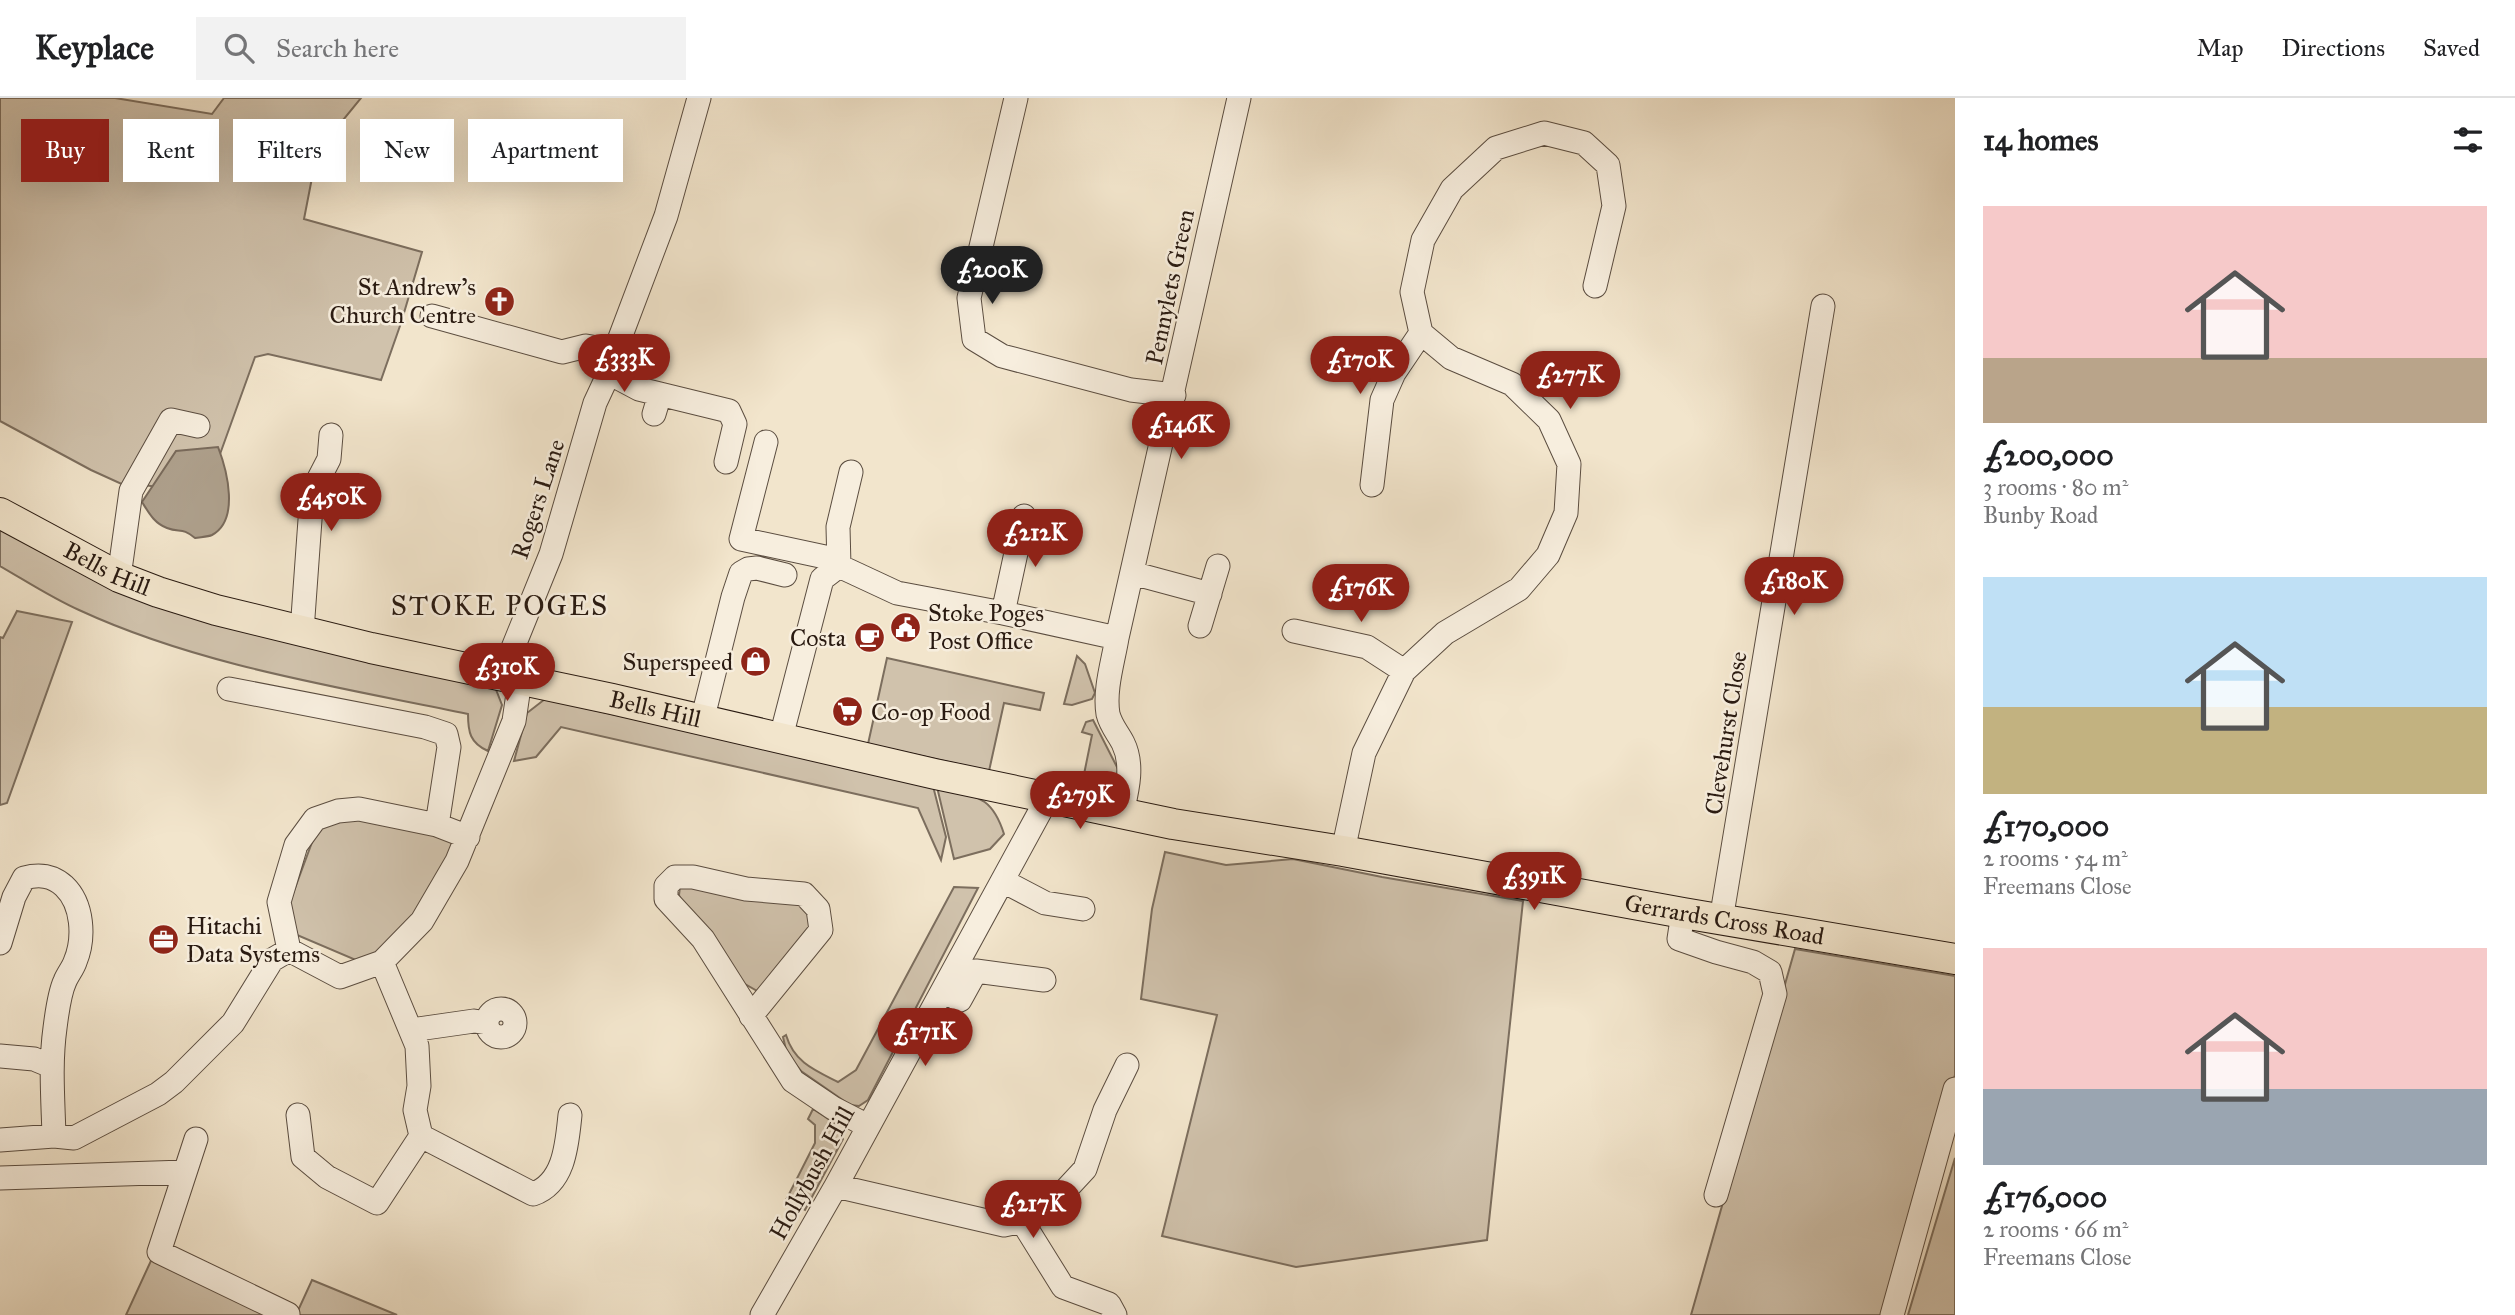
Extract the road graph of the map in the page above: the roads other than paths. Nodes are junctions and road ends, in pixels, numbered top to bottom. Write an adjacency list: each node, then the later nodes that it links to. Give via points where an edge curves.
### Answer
1 (699, 98): 8 (street, Rogers Lane, via 666,216)
2 (1016, 98): 9 (street, via 969,298 974,339 1002,356 1131,390)
3 (1239, 98): 9 (street, Pennylets Green)
4 (1595, 286): 7 (street, via 1614,206 1608,165 1584,143 1544,133 1496,148 1452,189 1423,240 1412,292)
5 (1824, 306): 42 (street, Clevehurst Close)
6 (432, 316): 8 (street, via 562,352 586,346)
7 (1421, 333): 15 (street, via 1382,400); 29 (street, via 1451,358 1512,384 1549,420 1569,464 1566,513 1548,555 1519,589 1445,633)
8 (612, 362): 13 (street, via 657,404 729,411 735,424); 30 (street, Rogers Lane, via 595,403)
9 (1174, 395): 20 (street, Pennylets Green)
10 (198, 426): 22 (street, via 171,420 131,491)
11 (331, 435): 26 (street, via 329,459 312,492)
12 (766, 442): 18 (street, via 741,539)
13 (726, 462)
14 (851, 472): 18 (street, via 838,527)
15 (1373, 485)
16 (0, 513): 22 (main road, Bells Hill)
17 (1024, 516): 24 (street)
18 (839, 563): 24 (street, via 897,593); 33 (street, via 822,579)
19 (1218, 566): 23 (street)
20 (1132, 573): 23 (street); 28 (street, Pennylets Green)
21 (785, 575): 32 (street, via 757,568 741,573)
22 (120, 577): 26 (main road, Bells Hill, via 216,610)
23 (1210, 594): 25 (street)
24 (1003, 613): 28 (street)
25 (1200, 626)
26 (302, 631): 30 (main road, Bells Hill)
27 (1294, 631): 29 (street, via 1367,647)
28 (1117, 638): 35 (street, Pennylets Green, via 1107,697 1108,714 1129,762)
29 (1404, 671): 38 (street, via 1364,752)
30 (511, 678): 32 (main road, Bells Hill); 37 (street, Rogers Lane, via 514,721)
31 (229, 689): 36 (street, via 446,734 449,747)
32 (702, 720): 33 (main road, Bells Hill)
33 (781, 737): 34 (main road, Bells Hill)
34 (1048, 797): 35 (main road, Bells Hill); 39 (street, Hollybush Hill)
35 (1122, 813): 38 (main road, Gerrards Cross Road)
36 (437, 825): 37 (street); 44 (street, via 359,808 315,819 296,845 279,902)
37 (468, 837): 46 (street, via 422,921)
38 (1343, 851): 41 (main road, Gerrards Cross Road)
39 (1003, 881): 40 (street, via 1045,903); 48 (street, Hollybush Hill)
40 (1083, 909)
41 (1683, 914): 42 (main road, Gerrards Cross Road); 66 (street, via 1679,939 1761,965 1770,972 1775,993)
42 (1721, 920): 45 (main road, Gerrards Cross Road)
43 (0, 943): 54 (street, via 24,878 53,877 77,904 81,930 76,960 64,982)
44 (289, 950): 46 (street, via 340,977); 59 (street, via 272,960 233,1023 174,1082 74,1138)
45 (1955, 960)
46 (382, 962): 51 (street)
47 (1044, 980): 48 (street, via 976,971 960,1000)
48 (943, 990): 58 (street, Hollybush Hill)
49 (751, 1016): 49 (street, via 703,939 666,899 666,886 674,877 804,894 818,909 821,930); 58 (street, via 793,1082)
50 (487, 1023): 51 (street)
51 (411, 1030): 60 (street, via 417,1046 415,1110)
52 (0, 1056): 54 (street, via 34,1059)
53 (1127, 1065): 67 (street, via 1105,1110 1085,1169 1059,1197)
54 (51, 1066): 59 (street)
55 (1955, 1089): 71 (street)
56 (298, 1115): 60 (street, via 303,1157 327,1177 377,1203)
57 (570, 1115): 60 (street, via 560,1168 545,1189 533,1194)
58 (868, 1126): 65 (street, Hollybush Hill)
59 (54, 1136): 62 (street)
60 (421, 1136)
61 (196, 1139): 63 (street)
62 (0, 1140)
63 (185, 1172): 64 (street); 68 (street, via 159,1252)
64 (0, 1178)
65 (836, 1186): 67 (street, via 1004,1225); 69 (street, Hollybush Hill)
66 (1717, 1195)
67 (1022, 1221): 70 (street, via 1063,1287 1109,1304)
68 (288, 1314)
69 (762, 1315)
70 (1115, 1315)
71 (1892, 1315)

